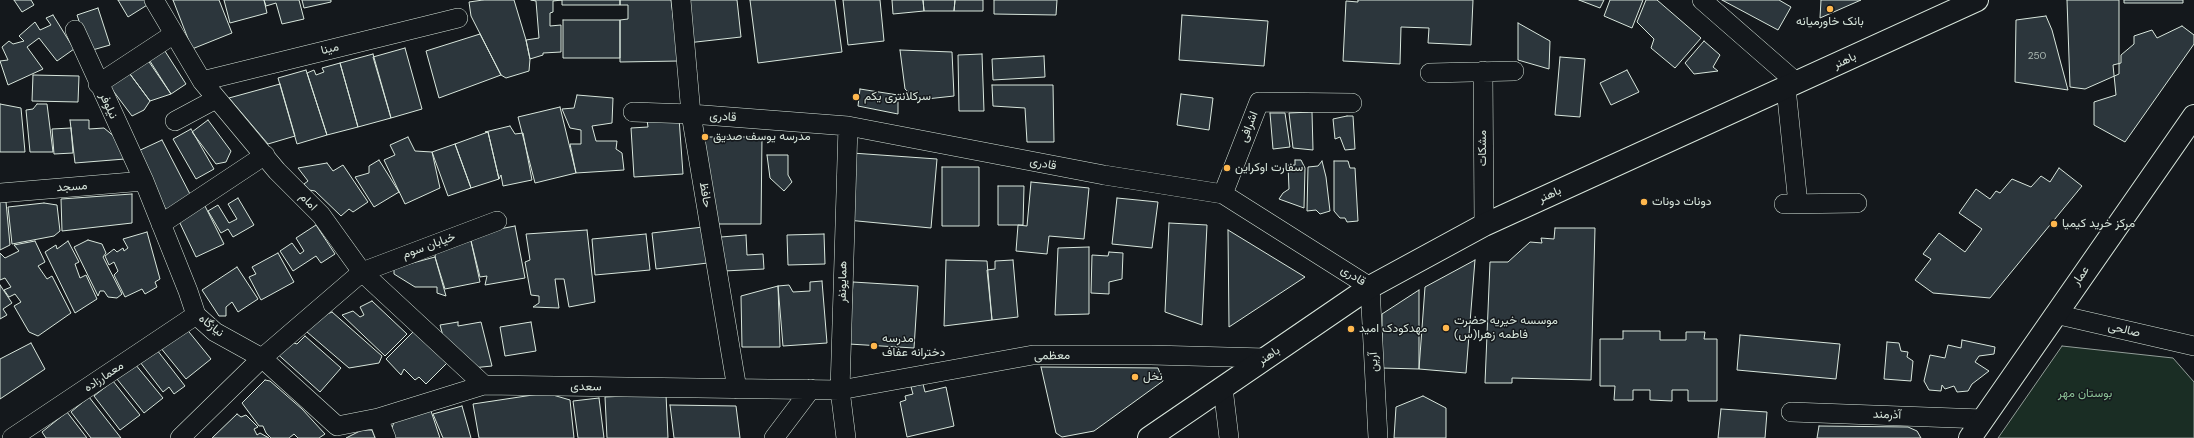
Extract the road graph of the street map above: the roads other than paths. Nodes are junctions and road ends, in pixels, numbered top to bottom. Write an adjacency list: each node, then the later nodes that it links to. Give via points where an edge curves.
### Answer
1 (154, 0): 7 (street, امام)
2 (681, 0): 17 (street, حافظ)
3 (1702, 0): 13 (street)
4 (1977, 0): 13 (main road, باهنر)
5 (458, 18): 11 (street, مینا)
6 (75, 30): 12 (street, نیلوفر)
7 (174, 34): 11 (street, امام); 12 (street)
8 (1483, 71): 9 (street); 10 (street); 28 (street, مشکات)
9 (1514, 71)
10 (1430, 73)
11 (202, 81): 14 (street, امام)
12 (98, 84): 22 (street, نیلوفر)
13 (1792, 86): 25 (street, via 1791,204); 28 (main road, باهنر)
14 (216, 99): 19 (street); 21 (street, امام)
15 (1352, 103): 24 (street, اشرافی, via 1259,102)
16 (634, 112): 17 (street, قادری)
17 (691, 114): 20 (street, قادری); 38 (street, حافظ)
18 (2194, 116): 31 (main road, عمار)
19 (174, 121)
20 (848, 126): 24 (street, قادری, via 1104,175); 40 (street, همایونفر)
21 (265, 155): 27 (street); 29 (street, امام, via 321,215)
22 (144, 181): 23 (street, مسجد); 27 (street, نیازگاه)
23 (0, 193)
24 (1223, 194): 30 (street, قادری)
25 (1857, 203)
26 (497, 221): 29 (street, خیابان سوم)
27 (161, 224): 32 (street, نیازگاه)
28 (1484, 225): 30 (main road, باهنر)
29 (362, 272): 34 (street); 36 (street, امام)
30 (1370, 287): 35 (main road, باهنر); 52 (street, آرین)
31 (2054, 314): 33 (street, صالحی); 43 (main road, عمار)
32 (196, 315): 34 (street, نیازگاه, via 215,332); 45 (street, معمارزاده)
33 (2194, 346)
34 (262, 358): 44 (street, نیازگاه); 46 (street)
35 (1266, 358): 37 (main road, باهنر); 40 (street, معظمی, via 1033,355)
36 (484, 385): 38 (street, سعدی); 42 (street, سعدی)
37 (1223, 388): 50 (main road, باهنر); 51 (street)
38 (737, 389): 39 (street, سعدی)
39 (811, 389): 40 (street, سعدی); 48 (street)
40 (840, 390): 49 (street, همایونفر)
41 (1791, 412): 43 (street, آذرمند)
42 (378, 418): 44 (street, سعدی); 47 (street)
43 (1984, 419): 53 (main road, عمار)
44 (337, 426)
45 (12, 438)
46 (180, 438)
47 (386, 438)
48 (774, 438)
49 (846, 438)
50 (1149, 438)
51 (1229, 438)
52 (1378, 438)
53 (1970, 438)

